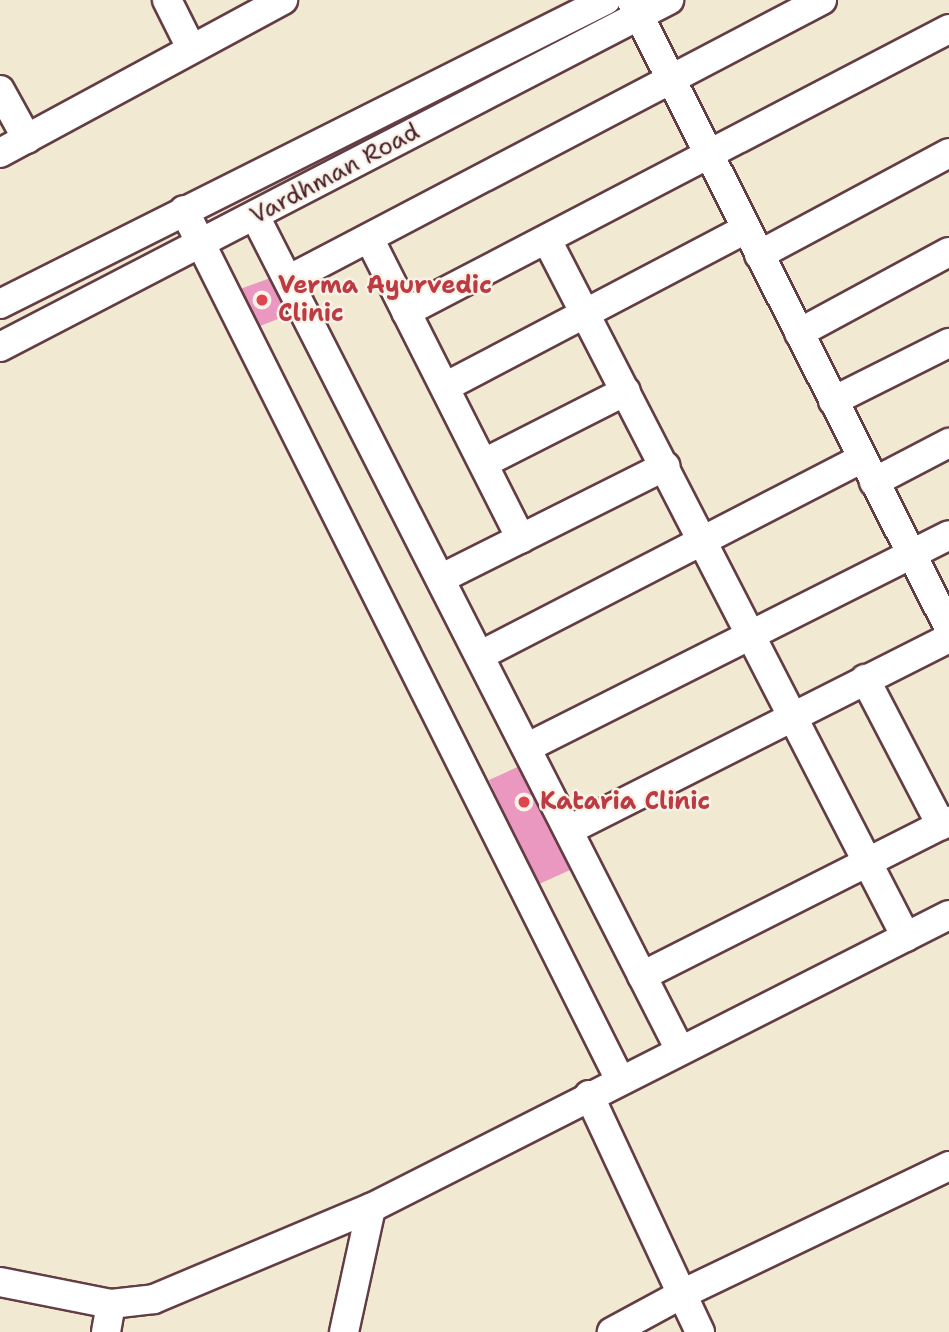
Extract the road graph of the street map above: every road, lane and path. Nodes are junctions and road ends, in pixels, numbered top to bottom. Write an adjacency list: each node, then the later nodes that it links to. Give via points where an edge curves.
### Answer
1 (167, 0): 8 (street)
2 (283, 0): 8 (street)
3 (606, 0): 15 (street, Vardhman Road)
4 (669, 0): 6 (street, Vardhman Road)
5 (822, 0): 9 (street)
6 (635, 8): 9 (street); 16 (street, Vardhman Road)
7 (949, 29): 14 (street)
8 (191, 48): 11 (street)
9 (669, 80): 14 (street); 18 (street)
10 (0, 90): 11 (street)
11 (27, 139): 12 (street)
12 (0, 153)
13 (949, 153): 22 (street)
14 (709, 157): 17 (street); 19 (street)
15 (184, 210): 20 (street); 24 (street, Vardhman Road)
16 (255, 216): 20 (street, Vardhman Road); 23 (street)
17 (746, 229): 22 (street); 26 (street)
18 (369, 238): 23 (street); 25 (street)
19 (547, 240): 25 (street); 26 (street)
20 (199, 245): 29 (street, Vardhman Road); 56 (street)
21 (949, 252): 27 (street)
22 (759, 256): 27 (street)
23 (288, 280): 41 (street)
24 (0, 304)
25 (406, 312): 30 (street)
26 (587, 316): 30 (street); 31 (street)
27 (799, 333): 32 (street)
28 (949, 343): 32 (street)
29 (0, 347)
30 (445, 387): 34 (street)
31 (626, 391): 34 (street); 35 (street)
32 (833, 401): 36 (street)
33 (949, 443): 36 (street)
34 (484, 463): 38 (street)
35 (666, 466): 38 (street); 39 (street)
36 (868, 470): 39 (street); 40 (street)
37 (949, 535): 40 (street)
38 (521, 539): 41 (street)
39 (703, 540): 43 (street); 45 (street)
40 (912, 553): 42 (street); 43 (street)
41 (442, 578): 45 (street)
42 (949, 628)
43 (752, 636): 47 (street); 48 (street)
44 (949, 638): 46 (street)
45 (481, 655): 48 (street)
46 (864, 679): 47 (street); 49 (street)
47 (793, 716): 50 (street); 51 (street)
48 (528, 747): 50 (street)
49 (945, 823): 51 (street)
50 (569, 830): 54 (street)
51 (867, 861): 53 (street); 54 (street)
52 (949, 915): 53 (street)
53 (906, 937): 55 (street)
54 (642, 976): 55 (street)
55 (680, 1050): 56 (street)
56 (620, 1080): 57 (street)
57 (589, 1095): 59 (street); 61 (street)
58 (949, 1166): 61 (street)
59 (371, 1208): 62 (street, via 154,1299); 64 (street)
60 (0, 1282): 62 (street)
61 (681, 1294): 65 (street); 66 (street)
62 (111, 1304): 63 (street)
63 (106, 1332)
64 (344, 1332)
65 (612, 1332)
66 (700, 1332)

